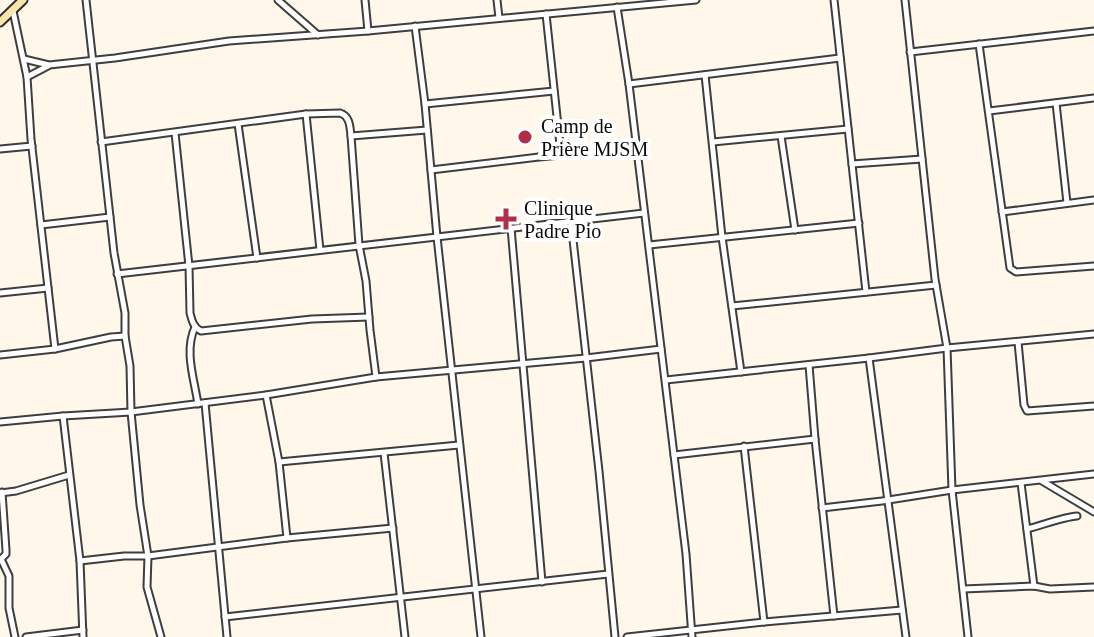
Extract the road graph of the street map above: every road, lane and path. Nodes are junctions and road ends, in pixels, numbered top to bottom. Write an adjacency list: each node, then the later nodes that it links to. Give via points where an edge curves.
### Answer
1 (23, 0): 10 (street)
2 (86, 0): 22 (street)
3 (278, 0): 17 (street)
4 (365, 0): 15 (street)
5 (497, 0): 12 (street)
6 (696, 0): 9 (street)
7 (834, 0): 20 (street)
8 (905, 0): 19 (street)
9 (617, 7): 11 (street); 26 (street)
10 (13, 10): 13 (street); 21 (street)
11 (546, 14): 12 (street); 27 (street)
12 (499, 18): 14 (street)
13 (0, 22)
14 (415, 26): 15 (street); 30 (street)
15 (368, 31): 17 (street)
16 (1094, 31): 18 (street)
17 (318, 35): 22 (street)
18 (979, 44): 19 (street); 31 (street)
19 (910, 52): 45 (street)
20 (840, 58): 24 (street); 34 (street)
21 (24, 59): 23 (street); 25 (street)
22 (93, 60): 23 (street); 39 (street)
23 (49, 65): 25 (street)
24 (705, 75): 26 (street); 40 (street)
25 (27, 77): 41 (street)
26 (629, 84): 42 (street)
27 (554, 91): 30 (street); 44 (street)
28 (1094, 98): 29 (street)
29 (1056, 103): 31 (street); 49 (street)
30 (425, 104): 35 (street)
31 (989, 111): 50 (street)
32 (306, 114): 33 (street); 37 (street, via 343,113); 62 (street)
33 (238, 124): 36 (street); 63 (street)
34 (848, 129): 38 (street); 46 (street)
35 (427, 130): 37 (street); 47 (street)
36 (175, 133): 39 (street); 64 (street)
37 (351, 136): 60 (street)
38 (781, 136): 40 (street); 57 (street)
39 (101, 142): 52 (street)
40 (713, 142): 59 (street)
41 (32, 146): 43 (street); 55 (street)
42 (636, 148): 44 (street); 51 (street)
43 (0, 149)
44 (561, 154): 47 (street)
45 (922, 159): 46 (street); 67 (street)
46 (852, 164): 54 (street)
47 (431, 170): 58 (street)
48 (1094, 200): 49 (street)
49 (1067, 203): 50 (street)
50 (1002, 212): 65 (street, via 1012,271)
51 (644, 213): 53 (street); 61 (street)
52 (110, 217): 55 (street); 66 (street)
53 (571, 222): 56 (street); 81 (street)
54 (859, 223): 57 (street); 69 (street)
55 (41, 225): 68 (street)
56 (511, 228): 58 (street); 83 (street)
57 (795, 230): 59 (street)
58 (437, 237): 60 (street); 85 (street)
59 (722, 237): 61 (street); 71 (street)
60 (359, 245): 62 (street); 72 (street)
61 (649, 245): 79 (street)
62 (320, 250): 63 (street)
63 (257, 258): 64 (street)
64 (189, 266): 66 (street); 73 (street)
65 (1094, 266)
66 (117, 274): 75 (street)
67 (936, 285): 69 (street); 77 (street)
68 (48, 288): 70 (street); 78 (street)
69 (866, 292): 71 (street)
70 (0, 293)
71 (732, 306): 86 (street)
72 (369, 317): 73 (street, via 201,331); 87 (street)
73 (195, 327): 90 (street, via 189,351)
74 (1094, 334): 76 (street)
75 (125, 336): 78 (street); 92 (street)
76 (1018, 342): 77 (street); 91 (street, via 1027,411)
77 (947, 348): 82 (street); 105 (street)
78 (55, 349): 80 (street)
79 (661, 349): 81 (street); 88 (street)
80 (0, 355)
81 (586, 358): 83 (street); 118 (street)
82 (869, 358): 84 (street); 107 (street)
83 (522, 363): 85 (street); 119 (street)
84 (809, 365): 86 (street); 95 (street)
85 (452, 371): 87 (street); 96 (street)
86 (741, 372): 88 (street)
87 (376, 377): 89 (street)
88 (665, 380): 99 (street)
89 (266, 395): 90 (street); 100 (street)
90 (202, 403): 92 (street); 114 (street)
91 (1094, 406)
92 (131, 412): 93 (street); 115 (street)
93 (63, 416): 94 (street); 102 (street)
94 (0, 422)
95 (815, 439): 97 (street); 108 (street)
96 (459, 445): 98 (street); 123 (street)
97 (744, 446): 99 (street); 128 (street)
98 (384, 453): 100 (street); 111 (street)
99 (674, 455): 130 (street)
100 (279, 462): 113 (street)
101 (1094, 474): 103 (street)
102 (69, 475): 106 (street); 117 (street)
103 (1041, 480): 104 (street); 109 (street)
104 (1021, 483): 105 (street); 112 (street)
105 (952, 490): 107 (street); 122 (street)
106 (1, 492): 116 (street, via 6,554)
107 (889, 500): 108 (street); 125 (street)
108 (822, 508): 126 (street)
109 (1094, 512)
110 (1077, 516): 112 (street)
111 (393, 528): 113 (street); 124 (street)
112 (1027, 529): 120 (street)
113 (287, 538): 114 (street)
114 (219, 547): 115 (street); 127 (street)
115 (148, 556): 117 (street); 133 (street, via 147,587)
116 (0, 559): 131 (street, via 9,576)
117 (80, 561): 129 (street)
118 (608, 574): 119 (street); 137 (street)
119 (542, 582): 123 (street)
120 (1034, 586): 121 (street); 122 (street)
121 (1094, 587)
122 (963, 589): 140 (street)
123 (474, 590): 124 (street); 136 (street)
124 (400, 598): 127 (street); 135 (street)
125 (902, 610): 126 (street); 139 (street)
126 (834, 616): 128 (street)
127 (225, 617): 134 (street)
128 (764, 622): 130 (street)
129 (83, 634): 132 (street)
130 (691, 634): 138 (street)
131 (15, 637)
132 (26, 637)
133 (161, 637)
134 (227, 637)
135 (405, 637)
136 (481, 637)
137 (615, 637)
138 (627, 637)
139 (906, 637)
140 (968, 637)

